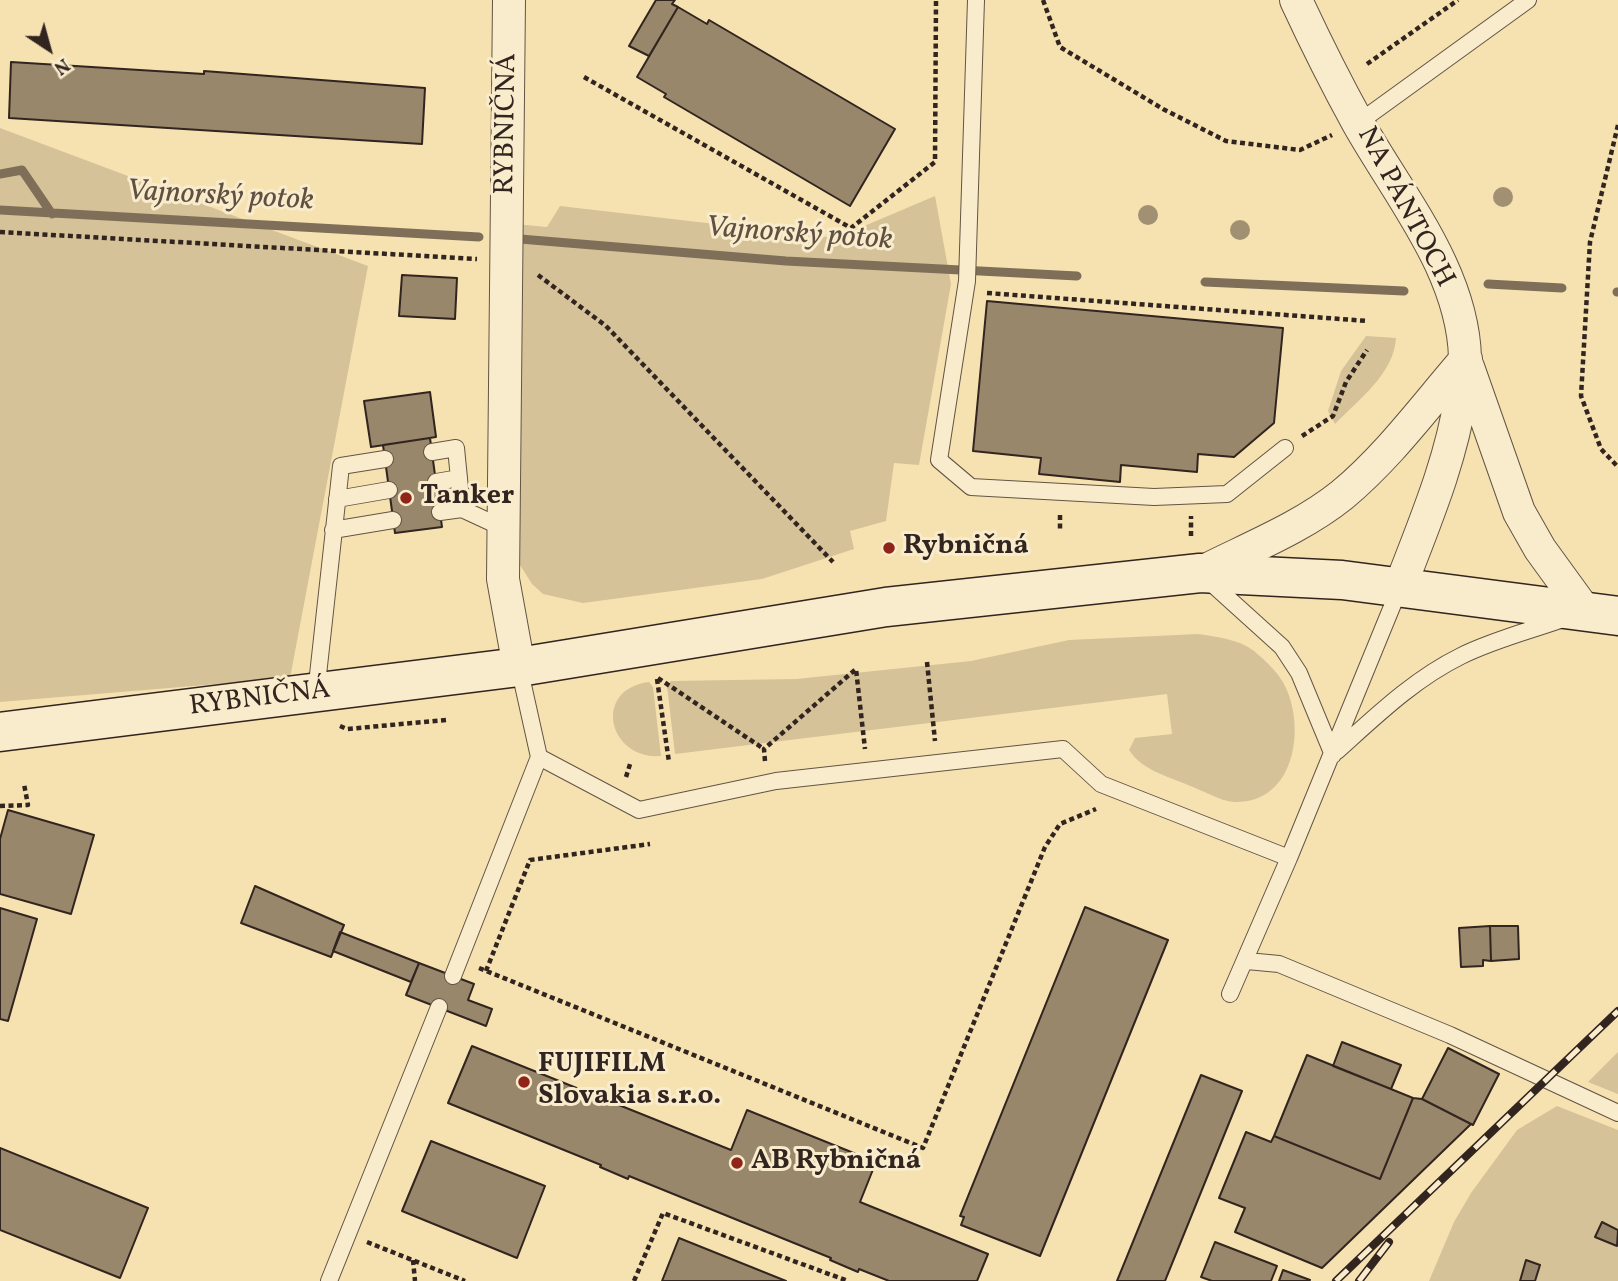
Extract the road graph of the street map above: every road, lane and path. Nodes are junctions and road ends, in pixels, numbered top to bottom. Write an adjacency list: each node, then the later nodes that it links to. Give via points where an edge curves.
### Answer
1 (509, 0): 13 (street, RYBNIČNÁ)
2 (936, 0): 9 (path, via 935,162 851,228)
3 (976, 0): 14 (lane)
4 (1043, 0): 10 (path, via 1060,47 1163,110 1226,141 1300,150)
5 (1296, 0): 10 (street, NA PÁNTOCH)
6 (1458, 0): 8 (path)
7 (1528, 0): 10 (lane)
8 (1367, 64)
9 (584, 77)
10 (1359, 123): 17 (street, NA PÁNTOCH, via 1447,280)
11 (1618, 125): 21 (path, via 1590,242 1581,396 1601,449)
12 (0, 232): 13 (path)
13 (497, 249): 29 (street, RYBNIČNÁ); 31 (path, via 606,326)
14 (966, 286): 15 (path); 18 (lane, via 939,460 971,487 1154,497 1227,494)
15 (1367, 321)
16 (1367, 350): 18 (path, via 1346,383 1333,416)
17 (1466, 359): 32 (street, via 1388,450 1341,495); 33 (street, NA PÁNTOCH, via 1448,453); 34 (street, via 1519,512 1540,549)
18 (1285, 448)
19 (432, 452): 22 (lane, via 456,448)
20 (385, 459): 25 (lane, via 341,466)
21 (1618, 467)
22 (459, 478): 23 (lane); 26 (lane)
23 (436, 482)
24 (389, 490): 25 (lane)
25 (337, 499): 30 (lane)
26 (462, 509): 27 (lane); 29 (lane)
27 (440, 512)
28 (393, 520): 30 (lane)
29 (503, 528): 36 (street, RYBNIČNÁ, via 503,579)
30 (333, 530): 37 (lane)
31 (833, 562)
32 (1200, 573): 33 (main road, RYBNIČNÁ, via 1252,573); 36 (main road, RYBNIČNÁ, via 886,607); 42 (lane, via 1282,647 1299,673)
33 (1400, 587): 34 (main road, RYBNIČNÁ); 42 (lane)
34 (1602, 614): 42 (lane, via 1478,649 1441,667 1396,697)
35 (927, 662): 45 (path)
36 (519, 667): 37 (main road, RYBNIČNÁ); 43 (lane)
37 (316, 693): 40 (main road, RYBNIČNÁ)
38 (446, 720): 39 (path, via 346,729)
39 (339, 725)
40 (0, 732)
41 (764, 748): 44 (path, via 657,678); 46 (path, via 856,668); 47 (path)
42 (1333, 755): 52 (lane)
43 (539, 757): 47 (lane, via 639,810); 53 (lane)
44 (669, 762)
45 (937, 764): 46 (lane); 52 (lane, via 1063,750 1101,784)
46 (868, 771): 47 (lane)
47 (766, 783)
48 (24, 784): 49 (path, via 28,805)
49 (0, 806)
50 (1104, 809): 55 (path, via 1092,809 1060,824 1045,847 923,1148)
51 (650, 844): 55 (path, via 530,860)
52 (1289, 858): 54 (lane)
53 (459, 960): 55 (path); 56 (lane)
54 (1247, 961): 57 (lane); 59 (lane, via 1279,964 1450,1035)
55 (486, 971)
56 (453, 976)
57 (1230, 995)
58 (439, 1007): 60 (lane)
59 (1618, 1113)
60 (348, 1234): 61 (path); 62 (lane)
61 (413, 1260): 63 (path); 64 (path)
62 (329, 1281)
63 (415, 1281)
64 (465, 1281)
65 (634, 1281): 66 (path, via 663,1213)
66 (848, 1281)

